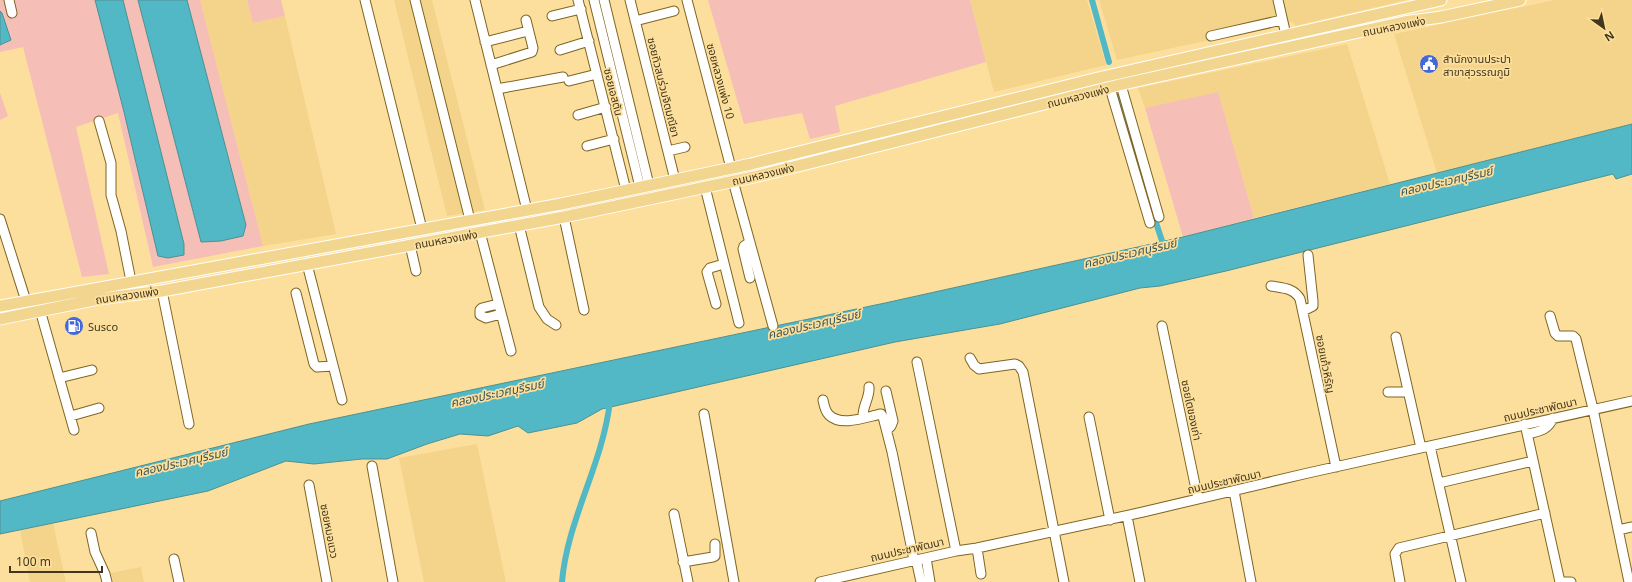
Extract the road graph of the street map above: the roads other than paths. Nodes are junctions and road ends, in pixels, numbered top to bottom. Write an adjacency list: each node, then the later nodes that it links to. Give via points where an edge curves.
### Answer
1 (9, 0): 15 (street)
2 (365, 0): 56 (street)
3 (415, 0): 53 (street)
4 (475, 0): 25 (street)
5 (594, 0): 36 (street)
6 (604, 0): 36 (street)
7 (630, 0): 19 (street, ซอยทิวสนร่วมจิตมณียา)
8 (687, 0): 41 (street, ซอยหลวงแพ่ง 10)
9 (1278, 0): 18 (street)
10 (1441, 0): 22 (main road, ถนนหลวงแพ่ง)
11 (1488, 0): 20 (main road)
12 (1520, 0): 20 (main road, ถนนหลวงแพ่ง)
13 (580, 4): 16 (street); 24 (street, ซอยเอสตัน)
14 (674, 11): 19 (street)
15 (12, 13)
16 (552, 16)
17 (526, 20): 21 (street)
18 (1282, 20): 22 (street); 23 (street)
19 (635, 21): 39 (street, ซอยทิวสนร่วมจิตมณียา)
20 (1404, 22): 29 (main road, ถนนหลวงแพ่ง)
21 (528, 31): 25 (street); 27 (street, via 532,52)
22 (1286, 35): 40 (main road, ถนนหลวงแพ่ง, via 1098,78)
23 (1211, 36)
24 (589, 40): 26 (street); 28 (street, ซอยเอสตัน)
25 (485, 42): 27 (street)
26 (560, 50)
27 (491, 65): 31 (street)
28 (597, 74): 31 (street); 32 (street, ซอยเอสตัน)
29 (1121, 85): 30 (main road, ถนนหลวงแพ่ง); 51 (street)
30 (1110, 88): 42 (main road, ถนนหลวงแพ่ง); 54 (street)
31 (497, 89): 49 (street)
32 (606, 107): 33 (street); 35 (street, ซอยเอสตัน)
33 (578, 115)
34 (99, 120): 65 (street, via 111,163 111,195)
35 (614, 139): 37 (street); 47 (street, ซอยเอสตัน)
36 (633, 141): 45 (street)
37 (587, 146)
38 (685, 147): 39 (street)
39 (668, 151): 43 (street, ซอยทิวสนร่วมจิตมณียา)
40 (751, 164): 41 (main road, ถนนหลวงแพ่ง); 42 (main road)
41 (731, 168): 43 (main road, ถนนหลวงแพ่ง)
42 (754, 177): 44 (main road, ถนนหลวงแพ่ง)
43 (675, 180): 45 (main road, ถนนหลวงแพ่ง)
44 (733, 181): 46 (main road, ถนนหลวงแพ่ง); 58 (street)
45 (644, 186): 47 (main road, ถนนหลวงแพ่ง)
46 (705, 187): 50 (main road, ถนนหลวงแพ่ง); 62 (street)
47 (626, 190): 48 (main road, ถนนหลวงแพ่ง)
48 (560, 204): 49 (main road, ถนนหลวงแพ่ง); 50 (main road)
49 (527, 210): 53 (main road, ถนนหลวงแพ่ง)
50 (564, 217): 55 (main road, ถนนหลวงแพ่ง); 74 (street)
51 (1160, 217)
52 (0, 219): 69 (street)
53 (470, 220): 56 (main road, ถนนหลวงแพ่ง)
54 (1150, 223)
55 (519, 225): 57 (main road, ถนนหลวงแพ่ง); 80 (street, via 539,307 546,319)
56 (422, 229): 65 (main road, ถนนหลวงแพ่ง)
57 (480, 232): 59 (main road, ถนนหลวงแพ่ง); 70 (street)
58 (750, 242): 64 (street, via 743,249); 81 (street)
59 (410, 245): 61 (main road, ถนนหลวงแพ่ง); 63 (street)
60 (1308, 255): 75 (street, via 1313,306)
61 (308, 264): 67 (main road, ถนนหลวงแพ่ง); 87 (street)
62 (724, 264): 71 (street, via 712,267 707,272); 79 (street)
63 (416, 271)
64 (750, 278)
65 (131, 281): 69 (main road, ถนนหลวงแพ่ง)
66 (1271, 286): 75 (street, ซอยแก้วหิรัญ, via 1296,293)
67 (162, 290): 73 (main road, ถนนหลวงแพ่ง); 104 (street)
68 (296, 293): 87 (street, via 314,364 316,367)
69 (26, 301): 72 (main road, ถนนหลวงแพ่ง)
70 (498, 304): 76 (street); 76 (street, via 482,308 480,315 486,318)
71 (716, 304)
72 (0, 306)
73 (40, 310): 78 (main road, ถนนหลวงแพ่ง); 89 (street)
74 (584, 310)
75 (1303, 310): 112 (street, ซอยแก้วหิรัญ)
76 (501, 314): 84 (street)
77 (1550, 316): 98 (street, via 1558,336 1573,336 1576,340)
78 (0, 319)
79 (739, 323)
80 (556, 325)
81 (773, 326)
82 (1162, 326): 116 (street, ซอยโตของเก่า)
83 (1396, 337): 93 (street)
84 (511, 351)
85 (970, 358): 123 (street, via 979,369 1015,364 1023,372)
86 (916, 362): 128 (street)
87 (333, 366): 94 (street)
88 (92, 370): 89 (street)
89 (59, 378): 100 (street)
90 (868, 387): 102 (street, via 870,393 863,408)
91 (886, 391): 107 (street, via 893,421)
92 (1388, 392): 93 (street)
93 (1408, 392): 109 (street)
94 (342, 400)
95 (823, 400): 102 (street, via 830,416 849,420)
96 (1632, 400): 98 (street, ถนนประชาพัฒนา)
97 (99, 408): 100 (street)
98 (1593, 409): 103 (street, ถนนประชาพัฒนา); 122 (street)
99 (704, 414): 140 (street)
100 (71, 416): 106 (street)
101 (1089, 417): 120 (street)
102 (863, 418): 107 (street, via 881,414)
103 (1554, 418): 105 (street, ถนนประชาพัฒนา); 108 (street, via 1544,430)
104 (189, 424)
105 (1525, 424): 108 (street); 109 (street, ถนนประชาพัฒนา)
106 (74, 430)
107 (887, 430): 131 (street)
108 (1528, 434): 110 (street)
109 (1425, 447): 112 (street, ถนนประชาพัฒนา); 113 (street)
110 (1533, 461): 113 (street); 117 (street)
111 (372, 466): 138 (street)
112 (1336, 467): 115 (street, ถนนประชาพัฒนา)
113 (1438, 483): 125 (street)
114 (309, 485): 137 (street, ซอยหมอแวว)
115 (1234, 491): 116 (street, ถนนประชาพัฒนา); 146 (street)
116 (1198, 499): 119 (street, ถนนประชาพัฒนา)
117 (1545, 513): 125 (street); 149 (street)
118 (674, 514): 132 (street)
119 (1127, 516): 120 (street, ถนนประชาพัฒนา); 145 (street)
120 (1110, 520): 123 (street, ถนนประชาพัฒนา)
121 (1632, 527): 122 (street)
122 (1618, 530): 152 (street)
123 (1054, 532): 127 (street, ถนนประชาพัฒนา); 144 (street)
124 (91, 533): 135 (street, via 95,552)
125 (1450, 535): 147 (street, via 1397,550 1395,554); 148 (street)
126 (715, 544): 132 (street, via 716,553 713,557)
127 (976, 548): 128 (street, ถนนประชาพัฒนา); 133 (street)
128 (956, 551): 129 (street, ถนนประชาพัฒนา)
129 (926, 558): 131 (street, ถนนประชาพัฒนา); 143 (street)
130 (174, 559): 136 (street)
131 (915, 560): 134 (street, ถนนประชาพัฒนา); 142 (street)
132 (683, 562): 139 (street)
133 (980, 574)
134 (831, 581): 141 (street, ถนนประชาพัฒนา)
135 (107, 582)
136 (179, 582)
137 (327, 582)
138 (393, 582)
139 (688, 582)
140 (734, 582)
141 (820, 582)
142 (921, 582)
143 (930, 582)
144 (1064, 582)
145 (1140, 582)
146 (1251, 582)
147 (1400, 582)
148 (1461, 582)
149 (1560, 582)
150 (1564, 582): 151 (street)
151 (1571, 582)
152 (1629, 582)

